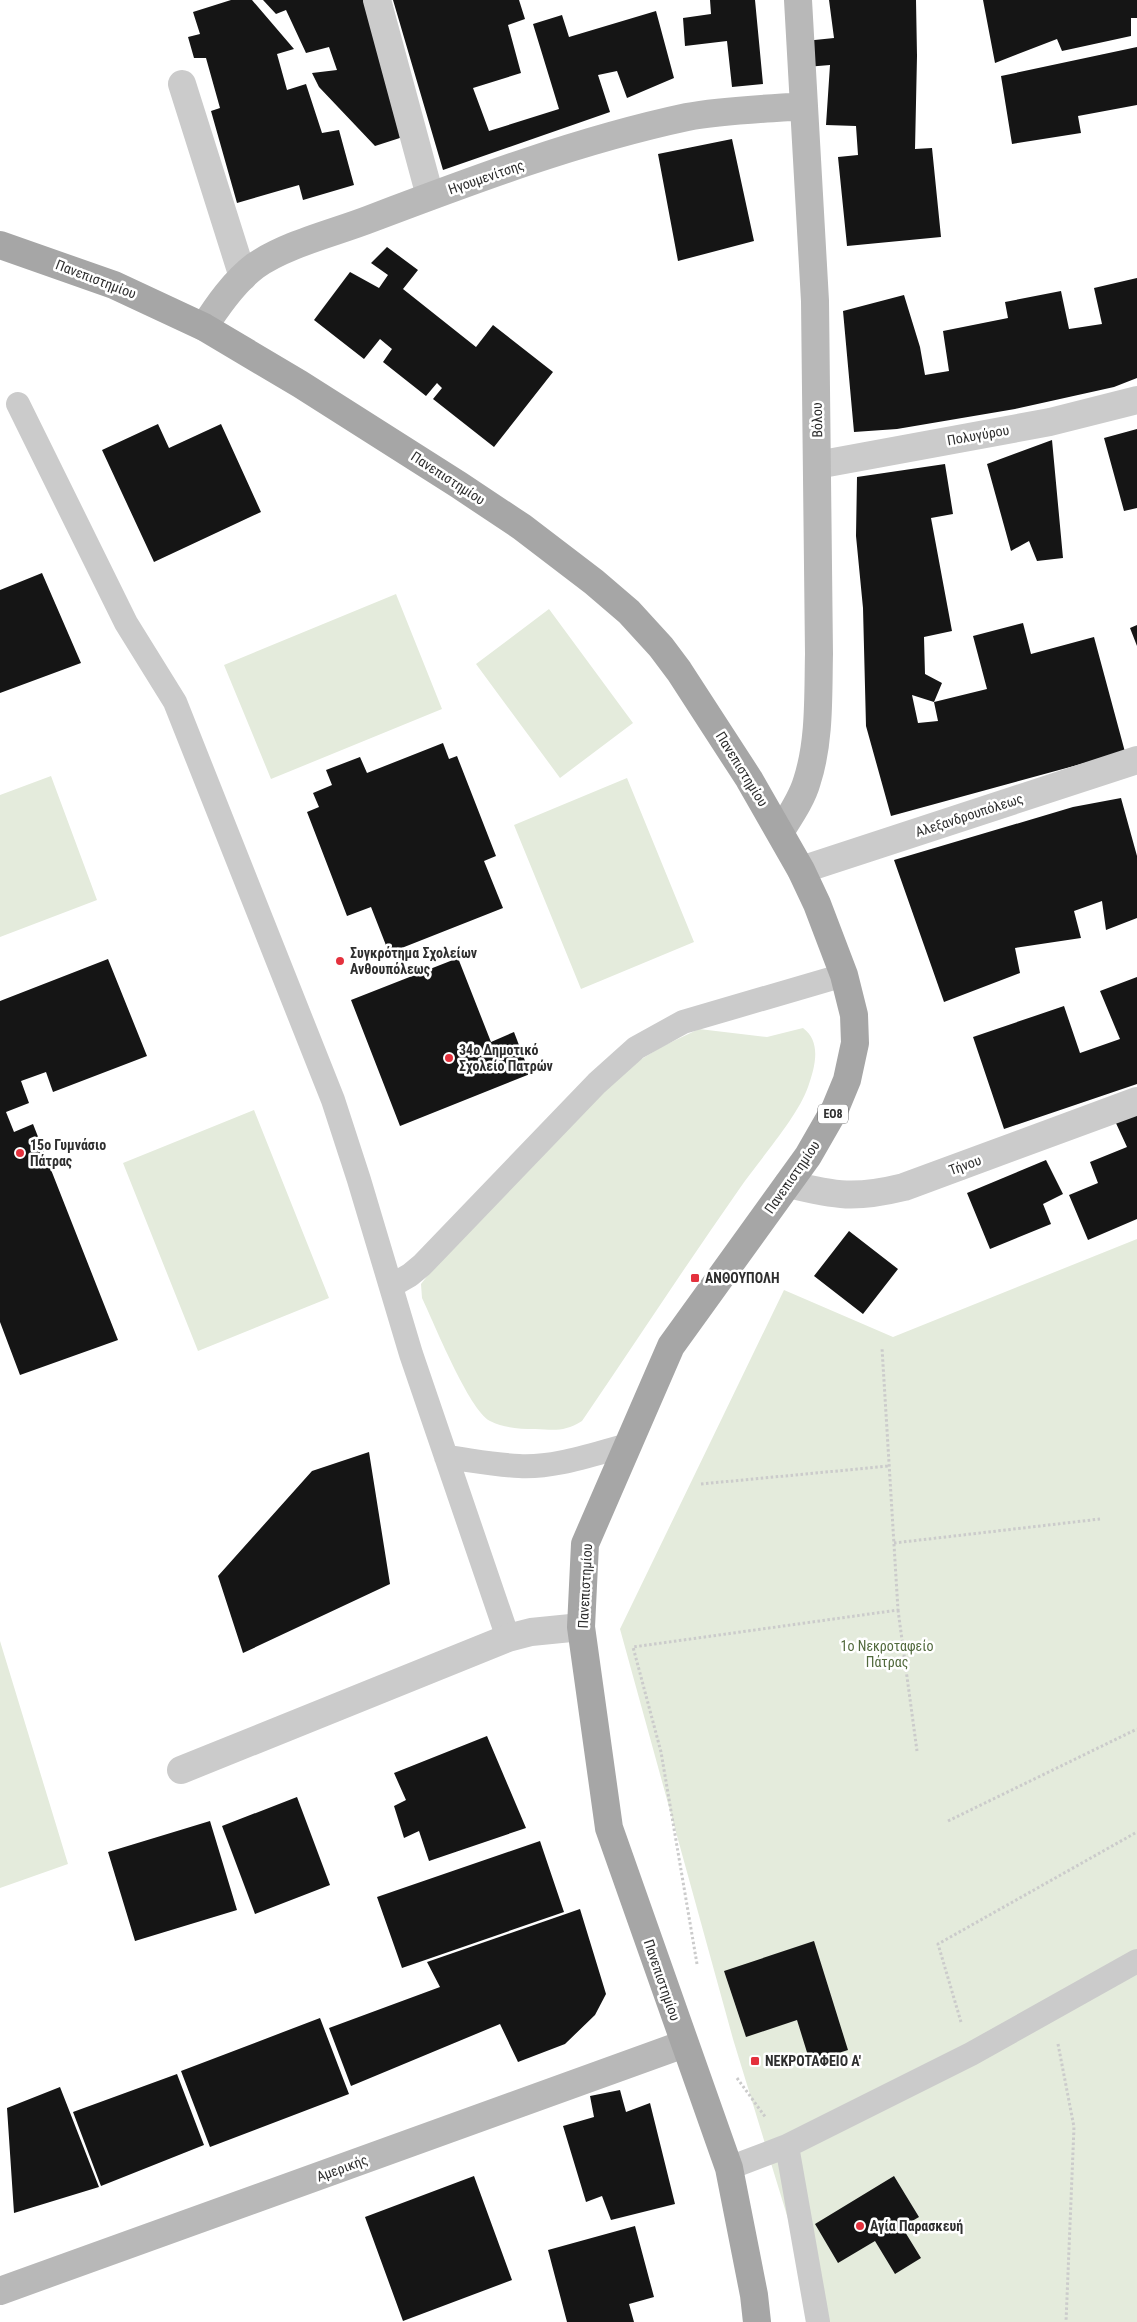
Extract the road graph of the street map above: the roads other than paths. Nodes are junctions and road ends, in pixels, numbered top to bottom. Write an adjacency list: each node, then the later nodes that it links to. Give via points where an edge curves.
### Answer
1 (377, 0): 5 (street)
2 (798, 0): 4 (street, Βόλου)
3 (182, 84): 7 (street)
4 (804, 106): 5 (street, Ηγουμενίτσης, via 689,117 657,124 575,147); 11 (street, Βόλου, via 815,301)
5 (430, 196): 7 (street, Ηγουμενίτσης, via 282,251)
6 (0, 245): 8 (main road, Πανεπιστημίου / ΕΟ8, via 114,285)
7 (243, 277): 8 (street, Ηγουμενίτσης)
8 (204, 327): 13 (main road, Πανεπιστημίου / ΕΟ8, via 363,424 522,527 629,612 679,671)
9 (1137, 400): 11 (street, Πολυγύρου, via 1050,422)
10 (18, 404): 18 (lane, via 126,623 175,702 333,1100)
11 (817, 465): 13 (street, Βόλου, via 819,654 814,746 807,782)
12 (1137, 760): 14 (street, Αλεξανδρουπόλεως)
13 (780, 832): 14 (main road, Πανεπιστημίου / ΕΟ8)
14 (801, 870): 15 (main road, Πανεπιστημίου / ΕΟ8)
15 (844, 975): 17 (main road, Πανεπιστημίου / ΕΟ8, via 856,1030 853,1059 823,1133); 18 (lane, via 683,1022 636,1048 597,1083 422,1265)
16 (1137, 1101): 17 (street, Τήνου, via 904,1187 871,1195 826,1194)
17 (788, 1184): 19 (main road, Πανεπιστημίου / ΕΟ8, via 671,1346)
18 (391, 1286): 20 (lane)
19 (628, 1445): 20 (lane, via 535,1466); 21 (main road, Πανεπιστημίου / ΕΟ8, via 585,1544)
20 (446, 1457): 22 (lane)
21 (581, 1627): 22 (street, via 531,1632); 25 (main road, Πανεπιστημίου / ΕΟ8, via 609,1828)
22 (508, 1638): 23 (street)
23 (181, 1770)
24 (1137, 1961): 26 (lane, via 971,2054)
25 (684, 2044): 27 (main road, Πανεπιστημίου / ΕΟ8); 28 (street, Αμερικής)
26 (788, 2146): 27 (lane); 30 (lane)
27 (729, 2168): 29 (main road, Πανεπιστημίου / ΕΟ8)
28 (0, 2291)
29 (757, 2322)
30 (818, 2322)

